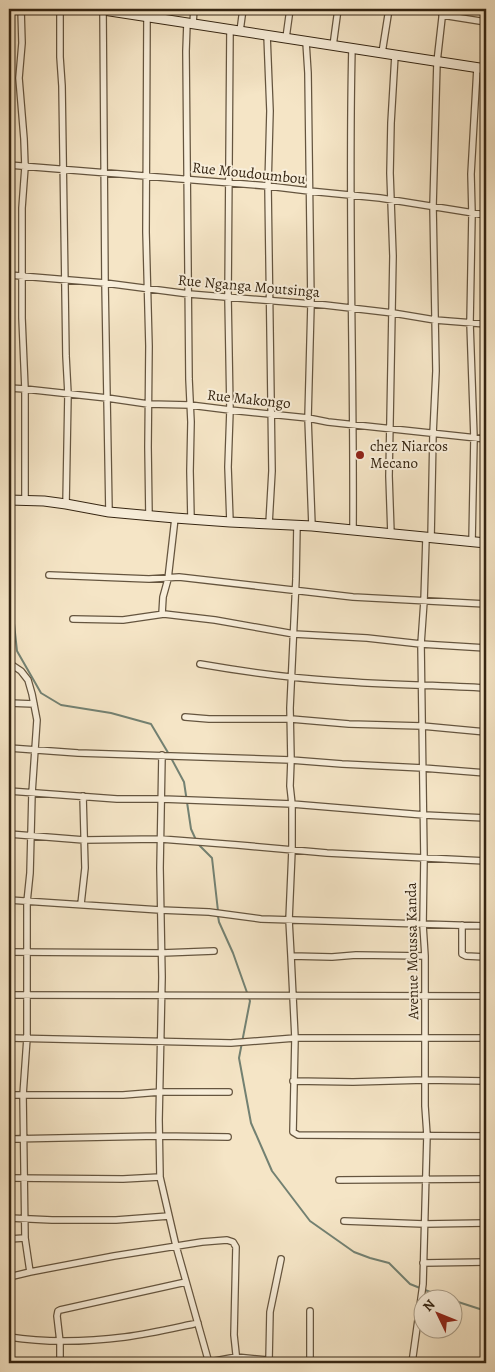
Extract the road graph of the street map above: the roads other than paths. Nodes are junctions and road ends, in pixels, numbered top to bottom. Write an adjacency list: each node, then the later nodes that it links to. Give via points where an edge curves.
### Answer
1 (21, 9): 27 (street, via 19,78)
2 (60, 9): 28 (street)
3 (100, 9): 9 (street); 29 (street)
4 (194, 9): 13 (street)
5 (243, 9): 15 (street)
6 (290, 9): 17 (street)
7 (338, 9): 19 (street)
8 (389, 9): 21 (street)
9 (135, 11): 11 (street)
10 (442, 12): 12 (street); 23 (street, Avenue Moussa Kanda)
11 (146, 16): 13 (street); 30 (street)
12 (486, 22)
13 (190, 23): 14 (street); 31 (street, via 186,51)
14 (230, 29): 15 (street); 32 (street)
15 (240, 31): 16 (street)
16 (267, 35): 17 (street); 33 (street)
17 (286, 38): 18 (street)
18 (306, 42): 19 (street); 34 (street)
19 (333, 46): 20 (street)
20 (352, 48): 21 (street); 35 (street)
21 (382, 53): 22 (street)
22 (395, 55): 23 (street); 36 (street, via 391,123)
23 (437, 62): 24 (street); 37 (street, Avenue Moussa Kanda)
24 (477, 68): 25 (street); 38 (street, via 471,158)
25 (486, 69)
26 (9, 165): 27 (street, Rue Moudoumbou)
27 (24, 167): 28 (street, Rue Moudoumbou); 41 (street)
28 (63, 170): 29 (street, Rue Moudoumbou); 42 (street)
29 (104, 173): 30 (street, Rue Moudoumbou); 43 (street)
30 (146, 177): 31 (street, Rue Moudoumbou); 44 (street)
31 (187, 179): 32 (street, Rue Moudoumbou); 45 (street)
32 (230, 183): 33 (street, Rue Moudoumbou); 46 (street)
33 (268, 186): 34 (street, Rue Moudoumbou); 47 (street)
34 (309, 191): 35 (street, Rue Moudoumbou); 48 (street)
35 (350, 195): 36 (street, Rue Moudoumbou); 49 (street)
36 (392, 200): 37 (street, Rue Moudoumbou); 50 (street)
37 (433, 206): 38 (street, Rue Moudoumbou); 51 (street, Avenue Moussa Kanda)
38 (472, 214): 39 (street, Rue Moudoumbou); 52 (street)
39 (486, 215)
40 (9, 275): 41 (street, Rue Nganga Moutsinga)
41 (23, 276): 42 (street, Rue Nganga Moutsinga); 55 (street)
42 (66, 279): 43 (street, Rue Nganga Moutsinga); 56 (street)
43 (105, 283): 44 (street, Rue Nganga Moutsinga); 57 (street)
44 (147, 288): 45 (street, Rue Nganga Moutsinga); 58 (street)
45 (189, 294): 46 (street, Rue Nganga Moutsinga); 59 (street)
46 (228, 297): 47 (street, Rue Nganga Moutsinga); 60 (street)
47 (269, 301): 48 (street, Rue Nganga Moutsinga); 61 (street)
48 (310, 304): 49 (street, Rue Nganga Moutsinga); 62 (street)
49 (351, 308): 50 (street, Rue Nganga Moutsinga); 63 (street)
50 (392, 312): 51 (street, Rue Nganga Moutsinga); 64 (street)
51 (435, 320): 52 (street, Rue Nganga Moutsinga); 65 (street, Avenue Moussa Kanda)
52 (470, 323): 53 (street, Rue Nganga Moutsinga); 66 (street)
53 (486, 324)
54 (9, 388): 55 (street, Rue Makongo)
55 (25, 389): 56 (street, Rue Makongo); 69 (street)
56 (68, 394): 57 (street, Rue Makongo); 70 (street)
57 (108, 398): 58 (street, Rue Makongo); 71 (street)
58 (148, 404): 59 (street, Rue Makongo); 72 (street)
59 (190, 405): 60 (street, Rue Makongo); 74 (street)
60 (230, 410): 61 (street, Rue Makongo); 75 (street)
61 (271, 414): 62 (street, Rue Makongo); 76 (street)
62 (308, 418): 63 (street, Rue Makongo); 78 (street)
63 (353, 425): 64 (street, Rue Makongo); 79 (street)
64 (390, 428): 65 (street, Rue Makongo); 80 (street)
65 (433, 434): 66 (street, Rue Makongo); 81 (street, Avenue Moussa Kanda)
66 (474, 438): 67 (street, Rue Makongo); 82 (street)
67 (486, 438)
68 (9, 500): 69 (street)
69 (25, 500): 70 (street)
70 (66, 504): 71 (street)
71 (108, 512): 72 (street)
72 (149, 516): 73 (street)
73 (175, 518): 74 (street); 85 (street)
74 (190, 519): 75 (street)
75 (230, 522): 76 (street)
76 (269, 524): 77 (street)
77 (297, 525): 78 (street); 86 (street)
78 (312, 526): 79 (street)
79 (353, 529): 80 (street)
80 (391, 534): 81 (street)
81 (428, 538): 82 (street); 87 (street, Avenue Moussa Kanda)
82 (472, 542): 83 (street)
83 (486, 543)
84 (49, 575): 85 (street)
85 (168, 579): 86 (street, via 179,577); 89 (street)
86 (296, 591): 87 (street); 91 (street)
87 (424, 601): 88 (street); 92 (street, Avenue Moussa Kanda)
88 (486, 604)
89 (162, 614): 90 (street, via 124,620); 91 (street)
90 (72, 618)
91 (294, 634): 92 (street); 96 (street)
92 (421, 644): 93 (street); 97 (street, Avenue Moussa Kanda)
93 (486, 648)
94 (9, 663): 100 (street, via 28,680)
95 (200, 664): 96 (street)
96 (292, 678): 97 (street); 102 (street)
97 (422, 686): 98 (street); 103 (street, Avenue Moussa Kanda)
98 (486, 688)
99 (9, 703): 100 (street)
100 (34, 704): 106 (street, via 37,720)
101 (185, 717): 102 (street)
102 (290, 719): 103 (street); 108 (street)
103 (422, 726): 104 (street); 109 (street, Avenue Moussa Kanda)
104 (486, 732)
105 (9, 748): 106 (street)
106 (35, 749): 107 (street); 112 (street)
107 (162, 755): 108 (street); 114 (street)
108 (291, 760): 109 (street); 115 (street)
109 (423, 768): 110 (street); 116 (street, Avenue Moussa Kanda)
110 (486, 773)
111 (9, 791): 112 (street)
112 (32, 793): 113 (street); 119 (street)
113 (83, 796): 114 (street); 121 (street)
114 (162, 799): 115 (street); 120 (street)
115 (292, 804): 116 (street); 122 (street)
116 (424, 815): 117 (street); 123 (street, Avenue Moussa Kanda)
117 (486, 818)
118 (9, 834): 119 (street)
119 (31, 835): 121 (street); 126 (street)
120 (161, 839): 121 (street); 122 (street); 128 (street)
121 (84, 840): 127 (street)
122 (292, 850): 123 (street); 129 (street)
123 (424, 858): 124 (street); 130 (street, Avenue Moussa Kanda)
124 (486, 861)
125 (9, 900): 126 (street)
126 (27, 902): 127 (street); 135 (street)
127 (81, 904): 128 (street)
128 (160, 910): 129 (street); 136 (street)
129 (288, 920): 130 (street); 137 (street)
130 (423, 925): 131 (street); 138 (street, Avenue Moussa Kanda)
131 (462, 926): 132 (street); 139 (street, via 462,954)
132 (486, 926)
133 (214, 951): 136 (street)
134 (9, 952): 135 (street)
135 (26, 952): 136 (street); 143 (street)
136 (162, 953): 141 (street)
137 (291, 956): 138 (street); 144 (street)
138 (425, 956): 142 (street, Avenue Moussa Kanda)
139 (486, 956)
140 (9, 995): 143 (street)
141 (161, 995): 143 (street); 144 (street); 151 (street)
142 (426, 995): 144 (street); 145 (street); 146 (street, Avenue Moussa Kanda)
143 (27, 996): 148 (street)
144 (293, 996): 149 (street)
145 (486, 996)
146 (426, 1037): 149 (street); 150 (street); 153 (street, Avenue Moussa Kanda)
147 (9, 1038): 148 (street)
148 (27, 1038): 151 (street); 158 (street)
149 (294, 1038): 151 (street, via 231,1043); 152 (street)
150 (486, 1038)
151 (161, 1041): 155 (street)
152 (293, 1080): 153 (street); 159 (street, via 295,1134)
153 (425, 1080): 154 (street); 159 (street, Avenue Moussa Kanda)
154 (486, 1081)
155 (160, 1092): 156 (street); 158 (street); 160 (street)
156 (229, 1092)
157 (9, 1095): 158 (street)
158 (23, 1095): 164 (street)
159 (427, 1135): 161 (street); 170 (street, Avenue Moussa Kanda)
160 (160, 1136): 162 (street); 164 (street); 165 (street)
161 (486, 1136)
162 (228, 1137)
163 (9, 1139): 164 (street)
164 (24, 1139): 167 (street)
165 (160, 1177): 167 (street); 171 (street)
166 (9, 1178): 167 (street)
167 (24, 1178): 173 (street)
168 (486, 1179): 170 (street)
169 (339, 1180): 170 (street)
170 (426, 1180): 176 (street, Avenue Moussa Kanda)
171 (169, 1216): 173 (street, via 116,1220); 179 (street)
172 (9, 1218): 173 (street)
173 (25, 1218): 177 (street)
174 (344, 1221): 176 (street)
175 (486, 1223): 176 (street)
176 (424, 1224): 182 (street, Avenue Moussa Kanda)
177 (25, 1238): 178 (street); 183 (street)
178 (9, 1239)
179 (176, 1246): 183 (street); 185 (street); 190 (street, via 227,1240 236,1247 234,1334)
180 (281, 1259): 191 (street, via 270,1312)
181 (486, 1262): 182 (street)
182 (423, 1263): 196 (street, Avenue Moussa Kanda)
183 (30, 1272): 184 (street)
184 (9, 1277)
185 (186, 1282): 187 (street); 189 (street, via 60,1310 57,1316)
186 (310, 1311): 195 (street)
187 (198, 1323): 189 (street, via 126,1337); 193 (street)
188 (9, 1338): 189 (street)
189 (60, 1342): 192 (street)
190 (237, 1360): 191 (street); 193 (street)
191 (269, 1360): 194 (street)
192 (60, 1363)
193 (207, 1363)
194 (299, 1363)
195 (310, 1363)
196 (412, 1363)

